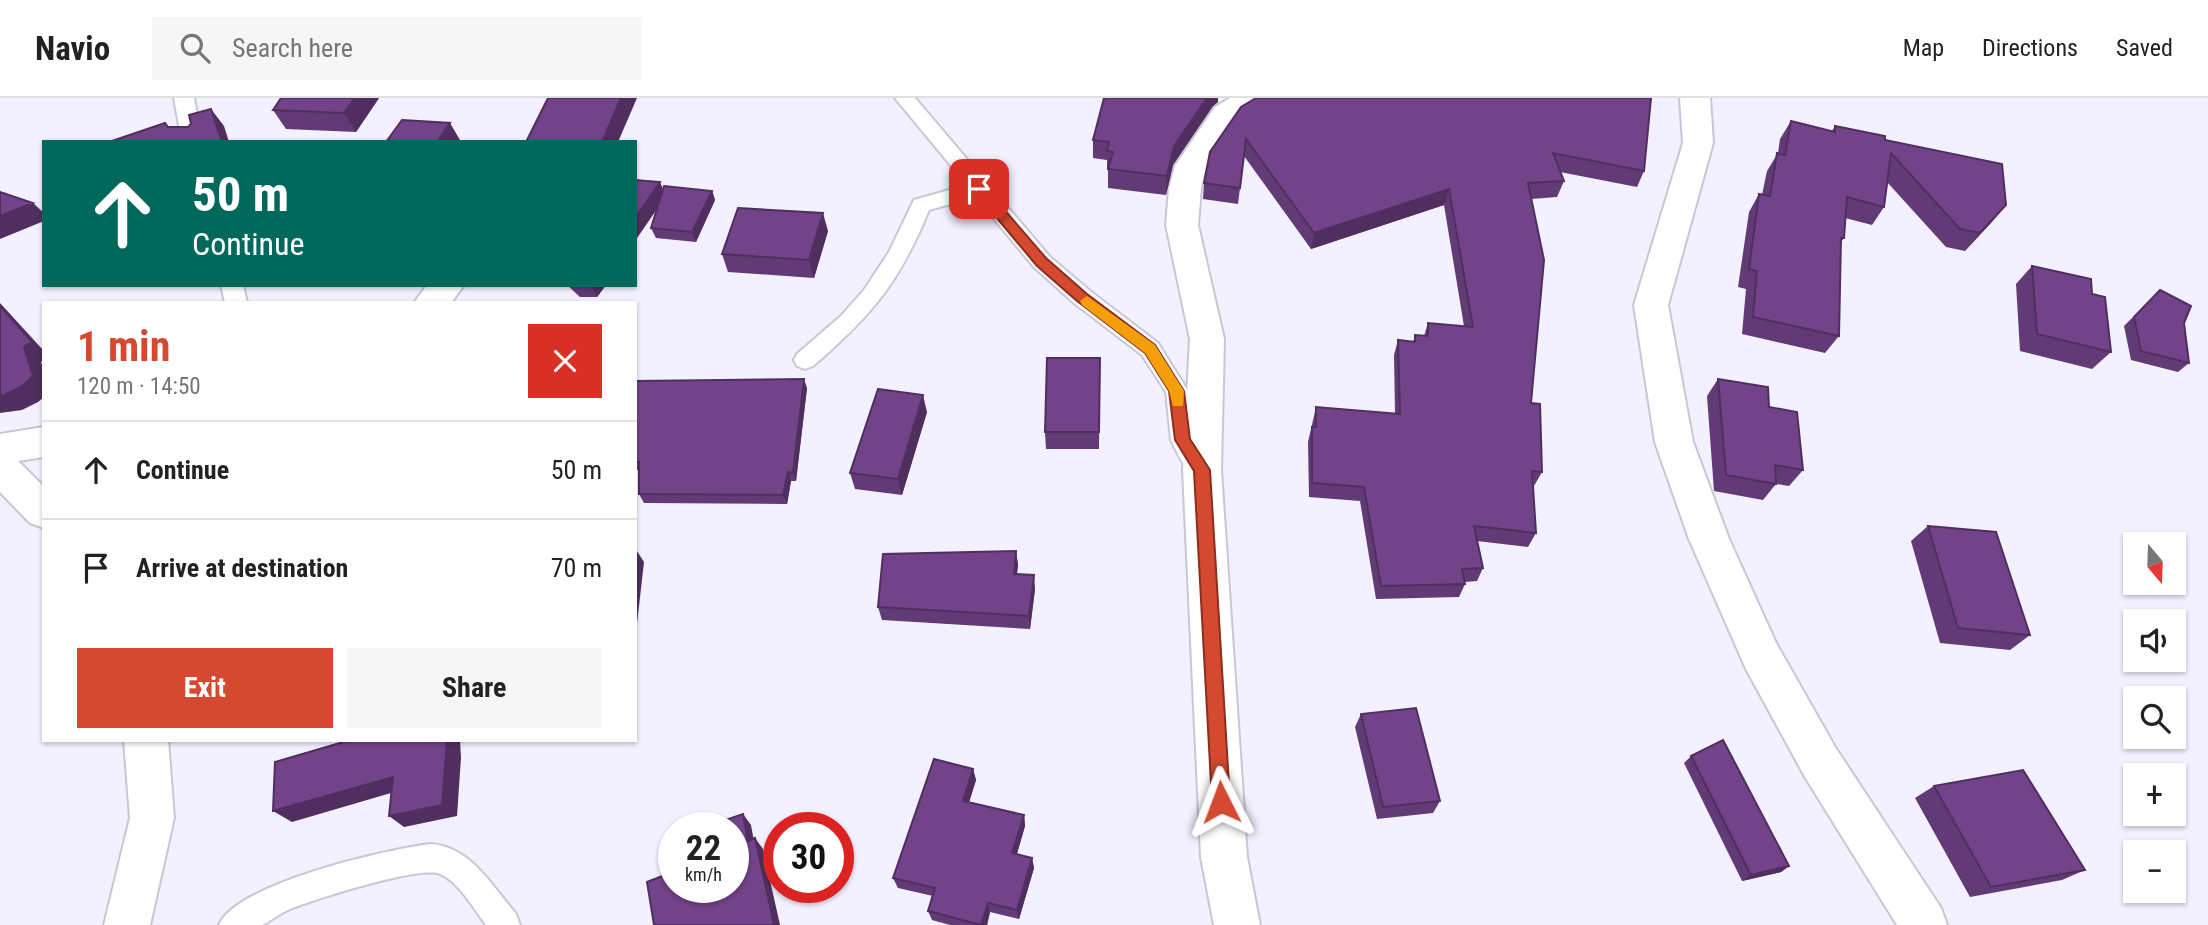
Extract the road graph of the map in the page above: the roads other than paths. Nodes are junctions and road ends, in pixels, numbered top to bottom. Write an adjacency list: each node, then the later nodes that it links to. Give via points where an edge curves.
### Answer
1 (184, 98): 5 (lane)
2 (905, 98): 6 (lane)
3 (1253, 98): 13 (street, via 1226,114 1191,166 1185,188 1182,225 1207,339)
4 (1695, 98): 20 (street, via 1698,143 1651,305 1674,442 1760,656 1820,762)
5 (192, 140)
6 (979, 189): 9 (lane, via 920,205 872,296); 13 (lane, via 1042,262 1150,349 1177,391 1183,440)
7 (445, 287): 8 (street)
8 (433, 301)
9 (805, 360)
10 (42, 442): 11 (street)
11 (0, 449)
12 (0, 468): 14 (street)
13 (1202, 470): 19 (street, via 1224,856)
14 (42, 510)
15 (146, 742): 16 (street, via 152,818)
16 (127, 925)
17 (234, 925): 18 (lane, via 283,898 420,858 439,858 456,868)
18 (505, 925)
19 (1237, 925)
20 (1924, 925)

